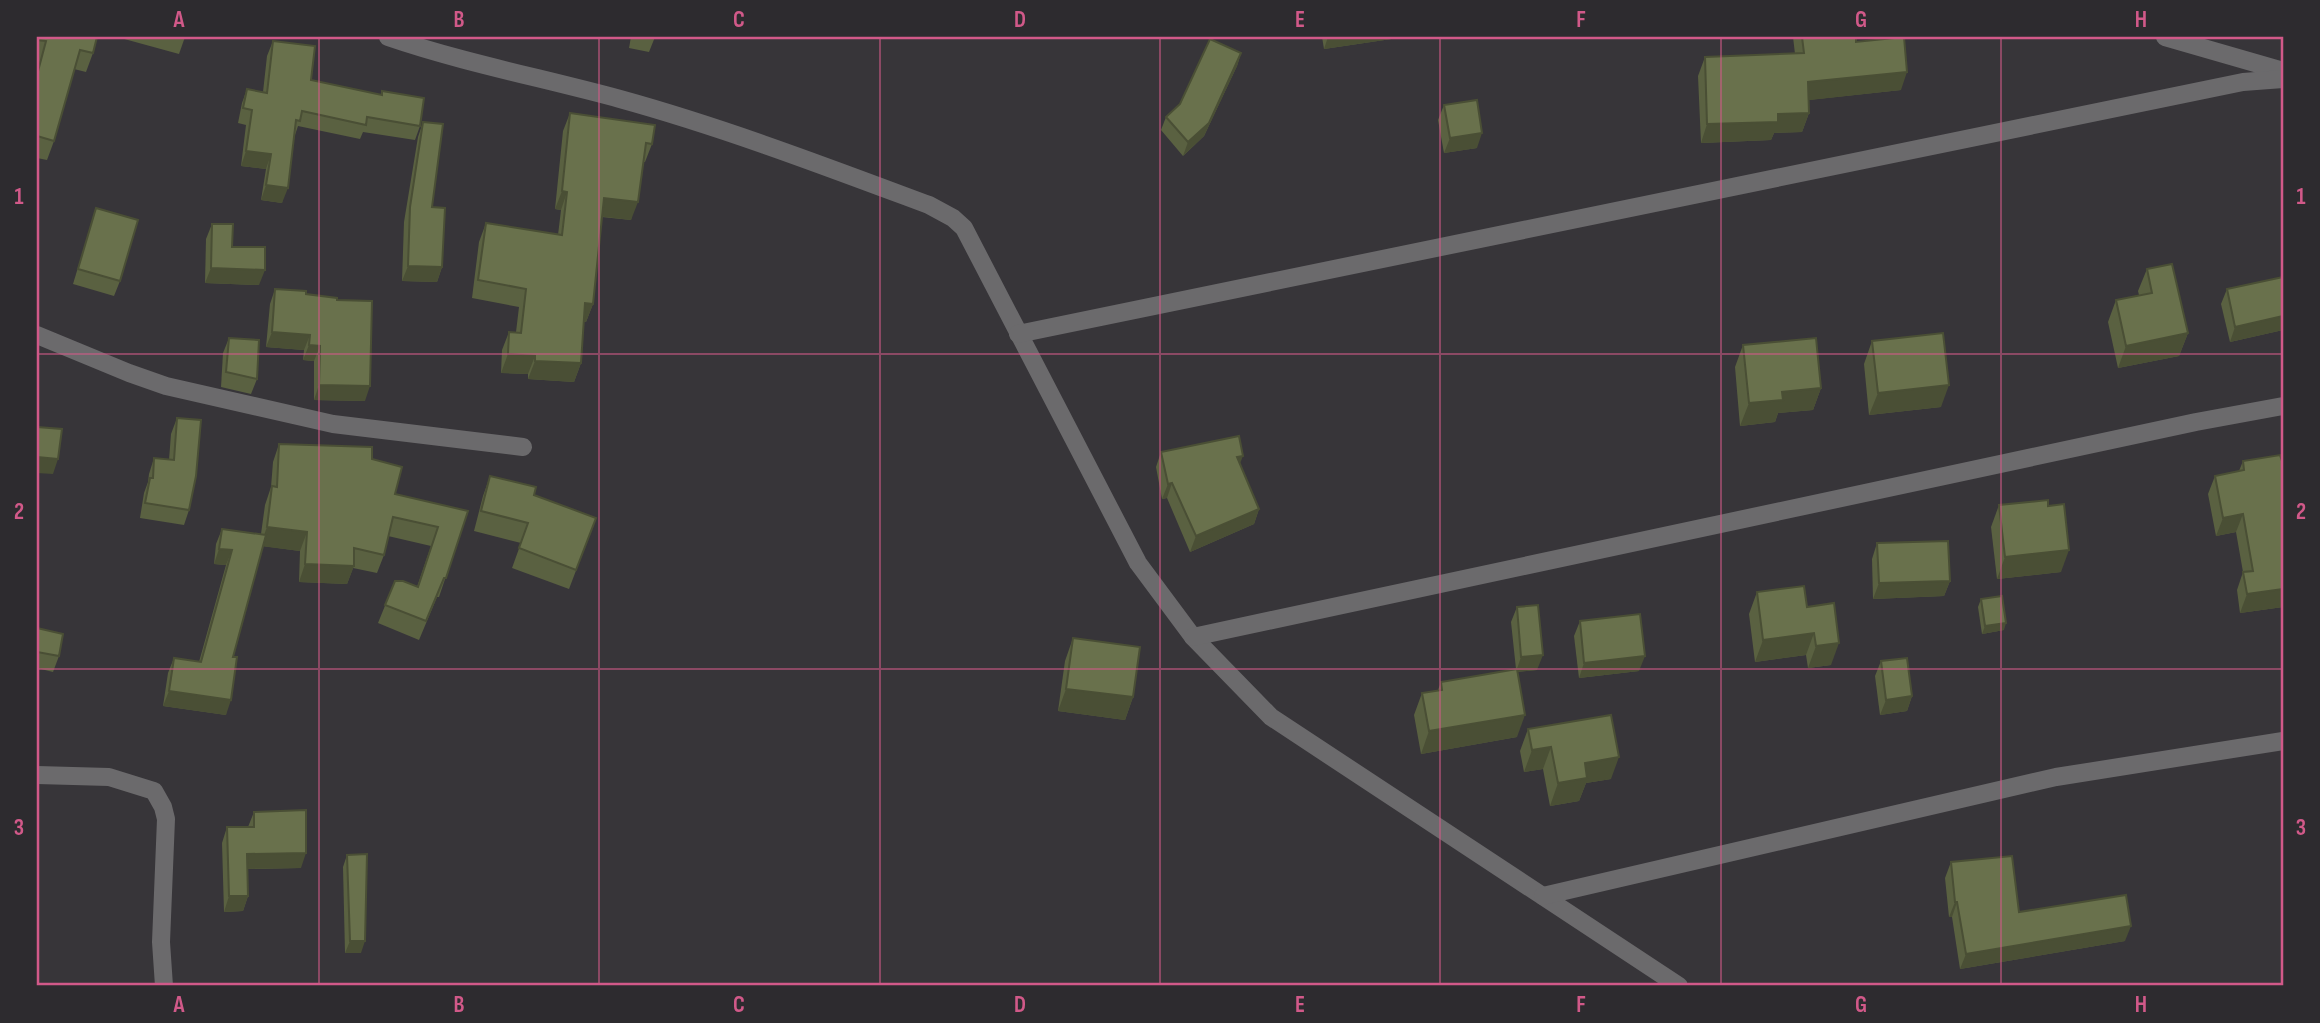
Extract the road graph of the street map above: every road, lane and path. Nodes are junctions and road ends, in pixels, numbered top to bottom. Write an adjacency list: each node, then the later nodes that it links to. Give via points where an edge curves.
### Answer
1 (388, 37): 5 (street, via 452,58 646,107 768,145 929,205 964,228)
2 (2165, 37): 3 (street)
3 (2283, 71)
4 (2283, 79): 5 (street, via 2243,82)
5 (1018, 334): 9 (street, via 1138,563)
6 (37, 335): 8 (street, via 166,386 333,424)
7 (2283, 406): 9 (street)
8 (523, 447)
9 (1193, 637): 12 (street, via 1271,717)
10 (2283, 741): 12 (street, via 2056,777)
11 (37, 775): 13 (street, via 109,777 154,791 166,819 161,942)
12 (1543, 896): 14 (street)
13 (164, 986)
14 (1679, 986)

